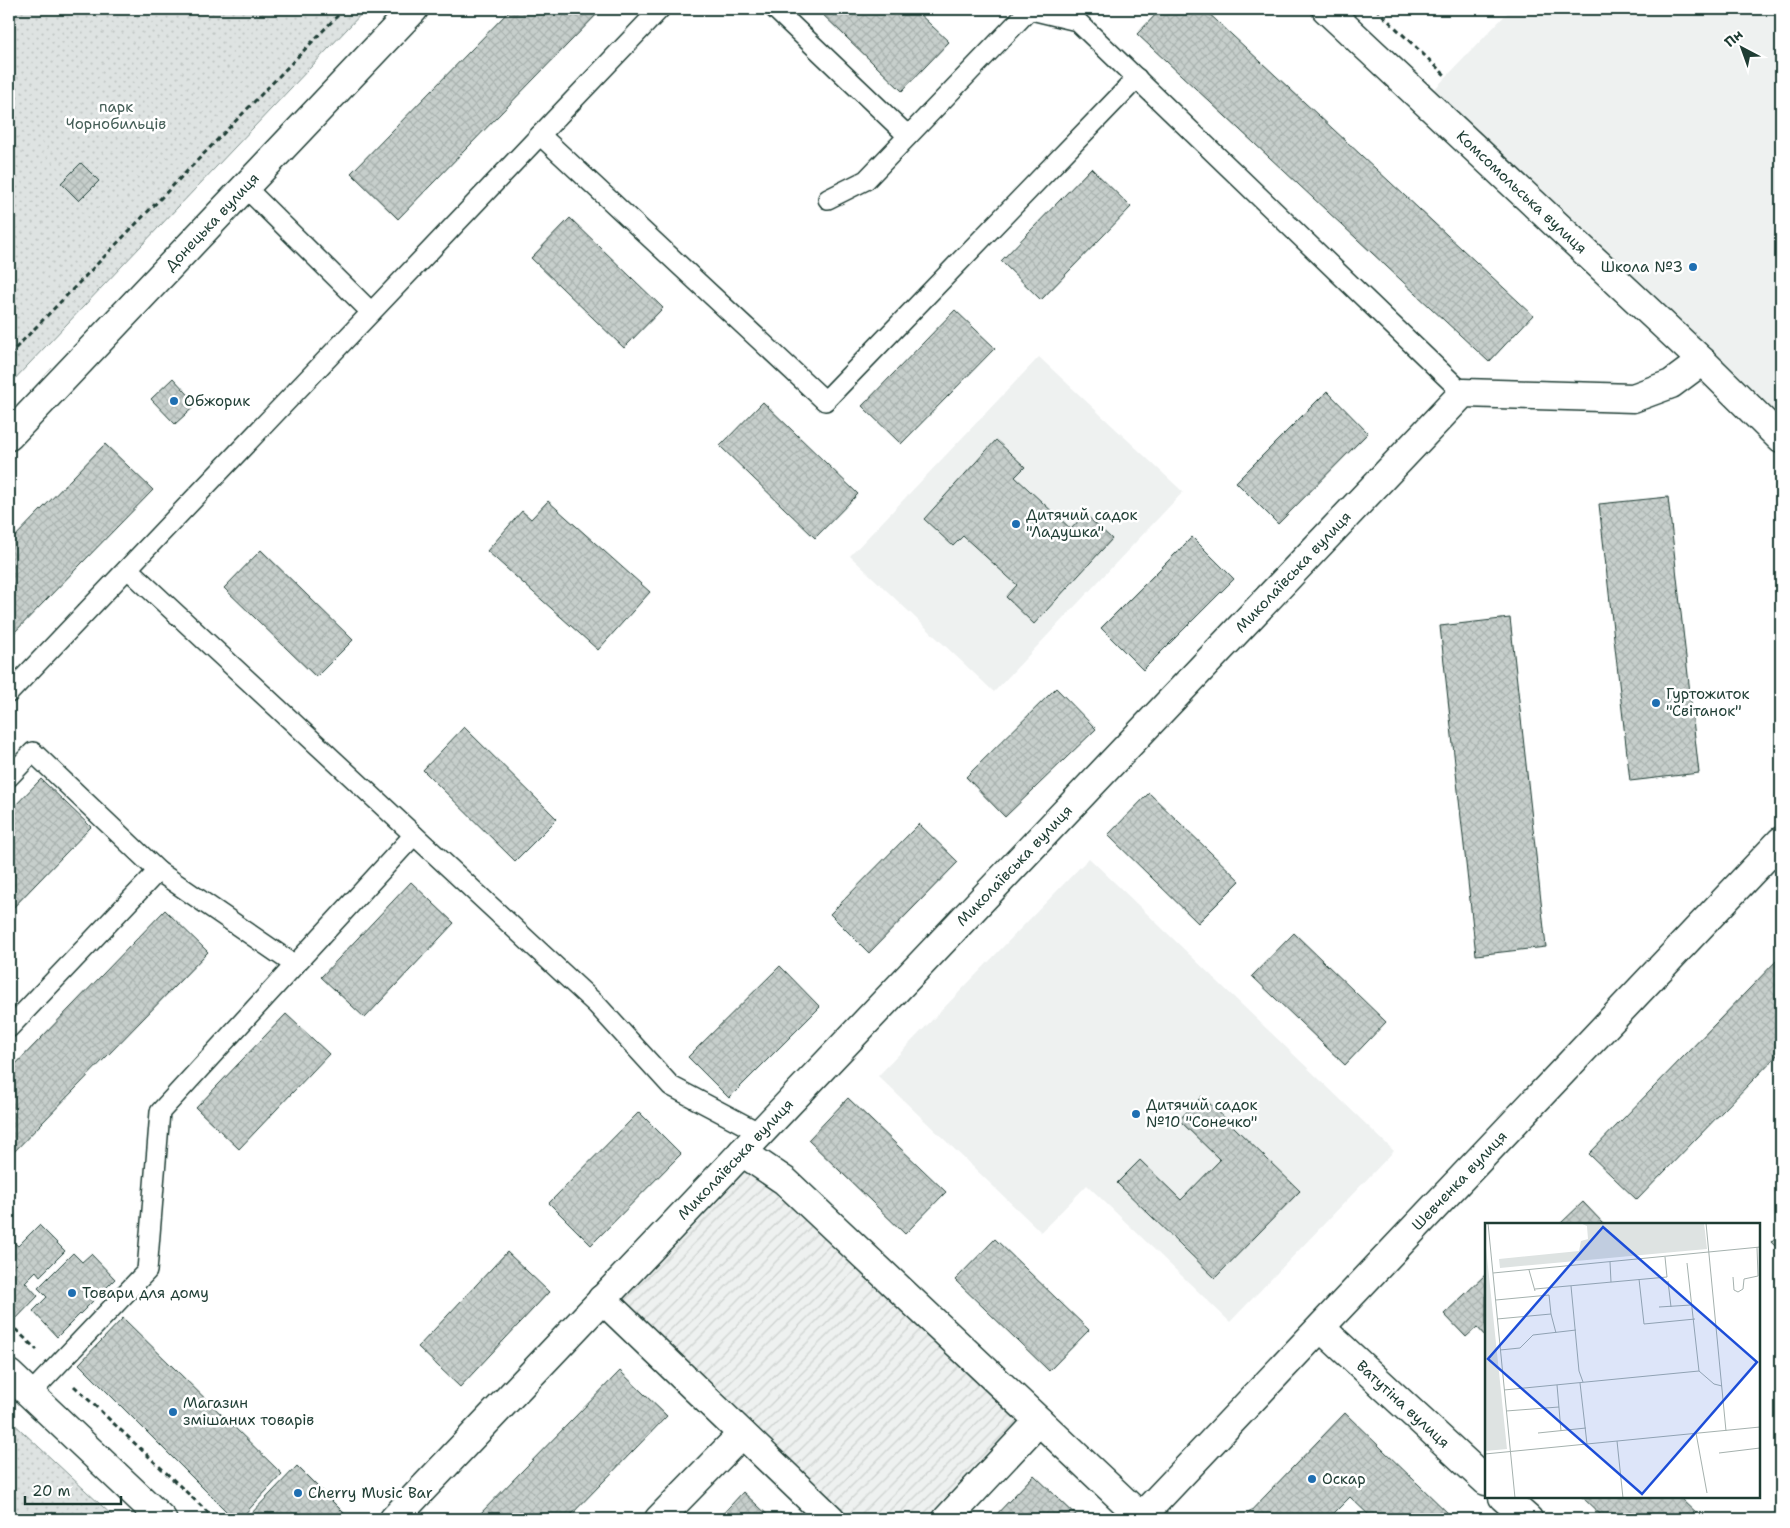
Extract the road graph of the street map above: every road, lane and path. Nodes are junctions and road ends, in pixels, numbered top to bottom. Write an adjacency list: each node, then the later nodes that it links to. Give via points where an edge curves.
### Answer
1 (344, 9): 13 (path)
2 (414, 9): 10 (street, Донецька вулиця)
3 (660, 9): 8 (lane)
4 (775, 9): 9 (lane)
5 (1326, 9): 14 (street, Комсомольська вулиця)
6 (1028, 10): 7 (lane, via 1077,21); 9 (lane)
7 (1136, 78): 8 (lane, via 825,401); 15 (lane)
8 (540, 135): 12 (lane)
9 (908, 136): 11 (lane, via 866,180)
10 (245, 187): 12 (lane); 16 (street, Донецька вулиця)
11 (828, 199)
12 (371, 312): 18 (lane)
13 (9, 355)
14 (1702, 361): 15 (street, via 1671,384 1633,398); 17 (street, Комсомольська вулиця)
15 (1462, 392): 26 (street, Миколаївська вулиця)
16 (9, 436)
17 (1781, 438)
18 (128, 569): 19 (lane); 21 (lane)
19 (9, 693)
20 (9, 777): 23 (lane, via 33,752)
21 (414, 835): 24 (lane); 26 (lane, via 597,1005 671,1086)
22 (1781, 841): 29 (street, Шевченка вулиця)
23 (158, 871): 24 (lane); 25 (lane)
24 (295, 965): 30 (lane, via 160,1112 147,1271)
25 (9, 1028)
26 (751, 1142): 27 (street, Миколаївська вулиця); 33 (street, via 785,1181)
27 (602, 1299): 34 (street); 40 (street, Миколаївська вулиця)
28 (9, 1323): 30 (path)
29 (1321, 1328): 35 (street, Ватутіна вулиця); 38 (street, Шевченка вулиця)
30 (55, 1367): 32 (lane); 39 (path)
31 (9, 1374): 32 (street)
32 (30, 1394): 37 (street)
33 (1039, 1421): 38 (street); 43 (street)
34 (742, 1434): 41 (street); 42 (street)
35 (1485, 1480)
36 (1504, 1498): 44 (street)
37 (153, 1516)
38 (1140, 1518)
39 (215, 1519)
40 (394, 1519)
41 (659, 1519)
42 (831, 1519)
43 (947, 1519)
44 (1528, 1519)

